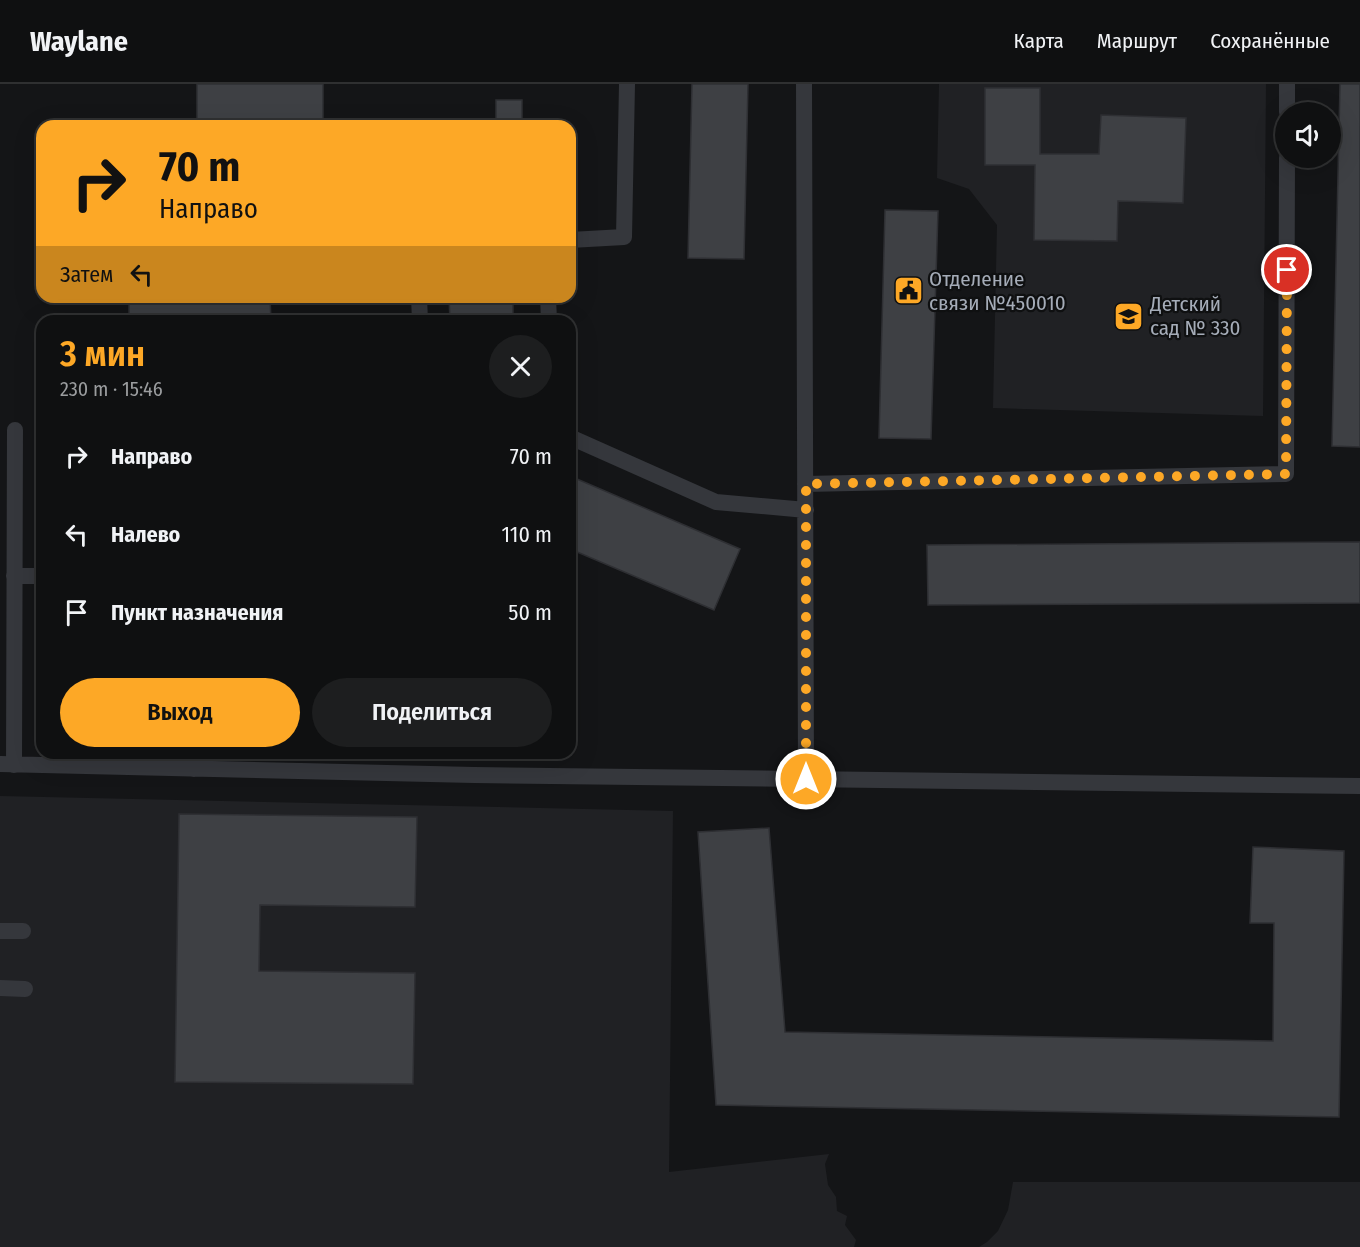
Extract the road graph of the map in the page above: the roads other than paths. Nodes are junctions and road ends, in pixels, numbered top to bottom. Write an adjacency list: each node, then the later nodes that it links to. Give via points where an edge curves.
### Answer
1 (627, 84): 6 (lane, via 624,237)
2 (804, 84): 9 (lane)
3 (1287, 84): 4 (lane)
4 (1287, 102)
5 (1287, 168): 9 (lane, via 1286,474)
6 (576, 240)
7 (15, 430): 11 (lane)
8 (576, 440): 10 (lane, via 716,502)
9 (806, 484): 10 (lane)
10 (806, 510): 15 (lane)
11 (14, 576): 12 (lane); 14 (lane)
12 (36, 576)
13 (194, 761): 14 (lane); 15 (lane, via 474,775)
14 (7, 765)
15 (806, 779): 16 (lane)
16 (1360, 786)
17 (0, 931): 18 (lane)
18 (23, 931)
19 (0, 988): 20 (lane)
20 (25, 989)

